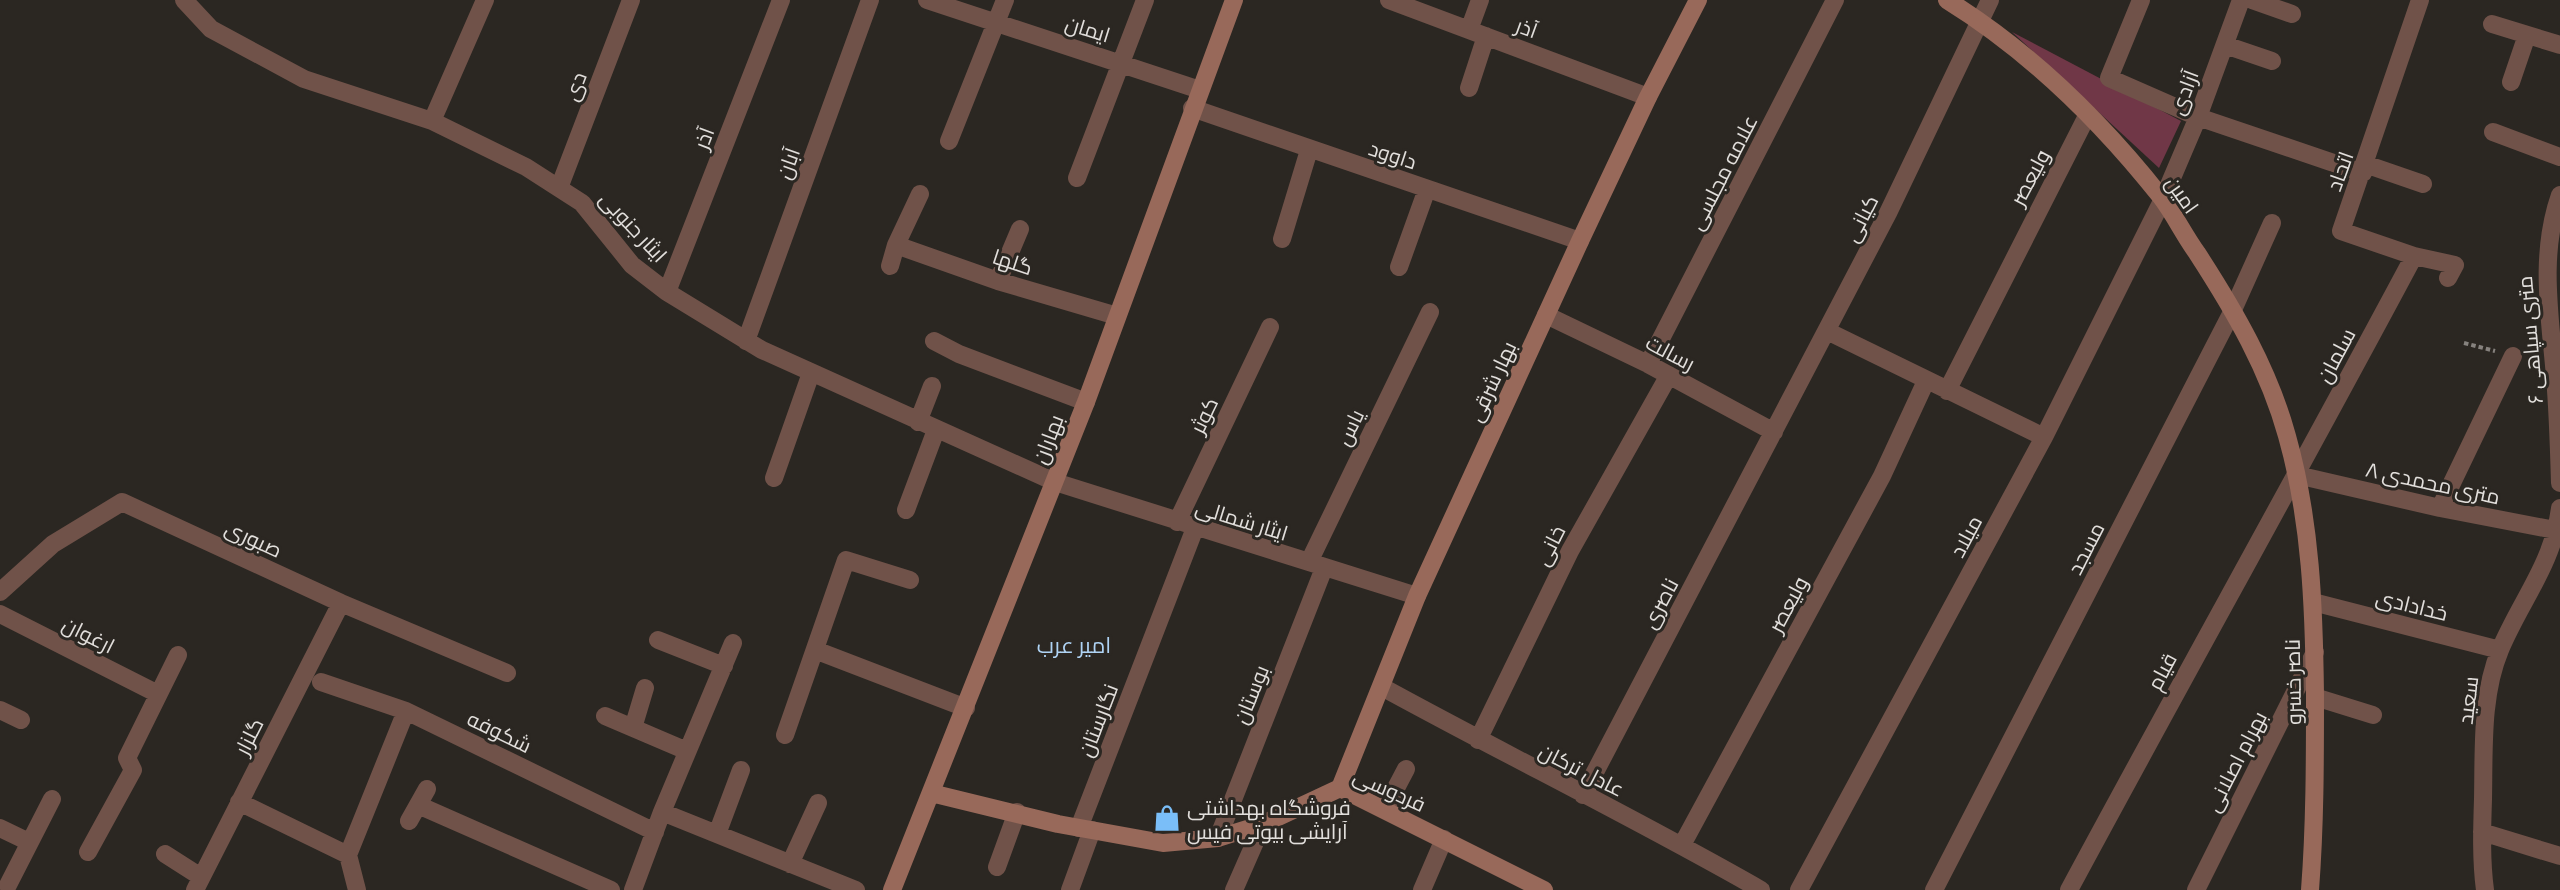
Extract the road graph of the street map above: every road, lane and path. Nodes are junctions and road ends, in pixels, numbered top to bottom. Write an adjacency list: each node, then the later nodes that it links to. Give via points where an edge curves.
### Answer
1 (184, 0): 38 (street, ایثار جنوبی, via 211,29 304,79)
2 (485, 0): 38 (street)
3 (631, 0): 46 (street, دی)
4 (781, 0): 61 (street, آذر)
5 (870, 0): 69 (street, آبان)
6 (927, 0): 22 (street, ایمان)
7 (1005, 0): 22 (street)
8 (1145, 0): 30 (street)
9 (1234, 0): 33 (street, بهاران)
10 (1389, 0): 24 (street, آذر)
11 (1480, 0): 24 (street)
12 (1698, 0): 34 (street, بهار شرقی)
13 (1835, 0): 73 (street, علامه مجلسی)
14 (1947, 0): 21 (street, امین)
15 (1990, 0): 21 (street, کیانی)
16 (2141, 0): 37 (street, via 2109,78)
17 (2241, 0): 27 (street, آزادی)
18 (2252, 0): 20 (street)
19 (2420, 0): 43 (street, اتحاد)
20 (2292, 14)
21 (1981, 21): 36 (street, امین, via 2026,55); 67 (street, کیانی)
22 (996, 24): 30 (street, ایمان); 40 (street)
23 (2492, 24): 25 (street)
24 (1469, 30): 26 (street, آذر)
25 (2527, 35): 28 (street); 31 (street)
26 (1486, 36): 32 (street); 34 (street, آذر)
27 (2225, 45): 29 (street); 37 (street, آزادی)
28 (2560, 45)
29 (2272, 61)
30 (1121, 62): 33 (street, ایمان); 44 (street)
31 (2511, 82)
32 (1469, 88)
33 (1200, 90): 35 (street, بهاران)
34 (1648, 97): 54 (street, بهار شرقی)
35 (1192, 108): 41 (street, داوود); 65 (street, بهاران)
36 (2088, 114): 50 (street, امین); 78 (street, ولیعصر)
37 (2198, 117): 43 (street); 50 (street, آزادی)
38 (432, 121): 46 (street, ایثار جنوبی, via 526,167)
39 (2493, 132): 42 (street)
40 (949, 141)
41 (1308, 150): 47 (street, داوود); 53 (street)
42 (2560, 157)
43 (2364, 169): 45 (street); 56 (street, اتحاد, via 2341,231)
44 (1077, 177)
45 (2422, 184)
46 (559, 188): 61 (street, ایثار جنوبی, via 582,202 632,265)
47 (1427, 189): 54 (street, داوود); 58 (street)
48 (920, 194): 55 (street)
49 (2560, 195): 68 (street, ۶ متری سپاهی, via 2552,219 2545,272)
50 (2163, 199): 63 (street, امین); 84 (street, میلاد)
51 (2272, 224): 63 (street, مسجد)
52 (1020, 229): 60 (street)
53 (1282, 239)
54 (1580, 241): 64 (street, بهار شرقی)
55 (896, 245): 57 (street); 60 (street, گلها)
56 (2414, 256): 59 (street, اتحاد, via 2455,265); 85 (street, سلمان)
57 (890, 266)
58 (1399, 267)
59 (2448, 278)
60 (998, 281): 65 (street, گلها)
61 (667, 292): 69 (street, ایثار جنوبی)
62 (1430, 312): 95 (street, یاس)
63 (2232, 312): 85 (street, امین, via 2257,355 2287,434); 166 (street, مسجد)
64 (1546, 315): 73 (street, رسالت); 98 (street, بهار شرقی)
65 (1117, 316): 79 (street, بهاران)
66 (1270, 327): 92 (street, کوثر)
67 (1827, 331): 76 (street); 83 (street, کیانی)
68 (2556, 337): 80 (street, ۶ متری سپاهی)
69 (746, 341): 74 (street, ایثار جنوبی)
70 (934, 341): 79 (street)
71 (2464, 343): 72 (path)
72 (2513, 356): 89 (street)
73 (1648, 364): 75 (street, رسالت)
74 (810, 373): 81 (street, ایثار جنوبی); 86 (street)
75 (1669, 375): 83 (street, رسالت); 123 (street, خانی, via 1570,551)
76 (1926, 381): 78 (street); 146 (street, ولیعصر, via 1882,476)
77 (932, 386): 81 (street)
78 (1947, 391): 84 (street)
79 (1086, 402): 87 (street, بهاران)
80 (2559, 408): 88 (street, ۶ متری سپاهی)
81 (918, 422): 82 (street, ایثار جنوبی)
82 (936, 430): 87 (street, ایثار جنوبی); 91 (street)
83 (1774, 432): 129 (street, ناصری)
84 (2043, 437): 165 (street, میلاد)
85 (2297, 476): 89 (street, ۸ متری محمدی); 100 (street, ناصر خسرو, via 2312,568); 167 (street, قیام)
86 (774, 478)
87 (1055, 482): 92 (street, ایثار شمالی); 115 (street, بهاران)
88 (2560, 483)
89 (2440, 508): 94 (street, ۸ متری محمدی)
90 (2560, 508): 94 (street)
91 (906, 510)
92 (1177, 522): 93 (street, ایثار شمالی)
93 (1195, 528): 95 (street, ایثار شمالی); 139 (street, نگارستان)
94 (2559, 530): 105 (street, سعید, via 2545,566)
95 (1316, 565): 98 (street, ایثار شمالی); 143 (street, بوستان)
96 (910, 580): 104 (street, via 846,560)
97 (0, 592): 99 (street, صبوری, via 53,544 122,502)
98 (1417, 596): 111 (street, بهار شرقی)
99 (341, 603): 109 (street, صبوری); 131 (street, گلزار)
100 (2313, 603): 105 (street, خدادادی); 106 (street, ناصر خسرو)
101 (0, 614): 113 (street, ارغوان)
102 (658, 640): 108 (street)
103 (733, 643): 108 (street)
104 (815, 650): 115 (street); 122 (street)
105 (2500, 650): 141 (street, سعید, via 2489,684)
106 (2315, 652): 114 (street, ناصر خسرو); 168 (street, بهرام اصلانی)
107 (178, 654): 113 (street)
108 (724, 666): 124 (street)
109 (507, 673)
110 (321, 682): 117 (street, شکوفه)
111 (1382, 687): 123 (street, عادل ترکان); 127 (street, بهار شرقی)
112 (645, 688): 121 (street)
113 (158, 694): 147 (street, via 127,758 133,770)
114 (2315, 697): 118 (street); 169 (street, ناصر خسرو, via 2316,810)
115 (966, 708): 128 (street, بهاران)
116 (0, 710): 120 (street)
117 (406, 711): 140 (street, شکوفه); 149 (street)
118 (2373, 715)
119 (604, 716): 121 (street)
120 (21, 720)
121 (633, 728): 124 (street)
122 (785, 735)
123 (1478, 740): 129 (street, عادل ترکان)
124 (687, 751): 135 (street)
125 (741, 770): 142 (street)
126 (1406, 770): 134 (street)
127 (1340, 788): 134 (street, فردوسی); 137 (street, فردوسی)
128 (931, 793): 136 (street, فردوسی); 159 (street, بهاران)
129 (1583, 795): 146 (street, عادل ترکان)
130 (52, 799): 145 (street)
131 (240, 802): 149 (street); 153 (street, گلزار)
132 (818, 803): 151 (street)
133 (418, 805): 156 (street)
134 (1385, 809): 144 (street, فردوسی)
135 (662, 812): 140 (street); 142 (street)
136 (1017, 813): 139 (street, فردوسی); 152 (street)
137 (1263, 824): 143 (street, فردوسی); 161 (street)
138 (0, 828): 145 (street)
139 (1086, 829): 143 (street, فردوسی, via 1163,843); 160 (street, نگارستان)
140 (655, 832): 157 (street)
141 (2482, 832): 150 (street); 170 (street, سعید)
142 (717, 834): 151 (street)
143 (1218, 838)
144 (1444, 839): 162 (street); 163 (street, فردوسی)
145 (29, 842): 154 (street)
146 (1682, 845): 164 (street, عادل ترکان)
147 (88, 852)
148 (165, 854): 153 (street)
149 (348, 855): 155 (street)
150 (2560, 856)
151 (790, 864): 158 (street)
152 (997, 867)
153 (198, 883)
154 (8, 885)
155 (357, 890)
156 (611, 890)
157 (633, 890)
158 (856, 890)
159 (892, 890)
160 (1070, 890)
161 (1234, 890)
162 (1422, 890)
163 (1544, 890)
164 (1761, 890)
165 (1799, 890)
166 (1934, 890)
167 (2069, 890)
168 (2196, 890)
169 (2310, 890)
170 (2485, 890)

